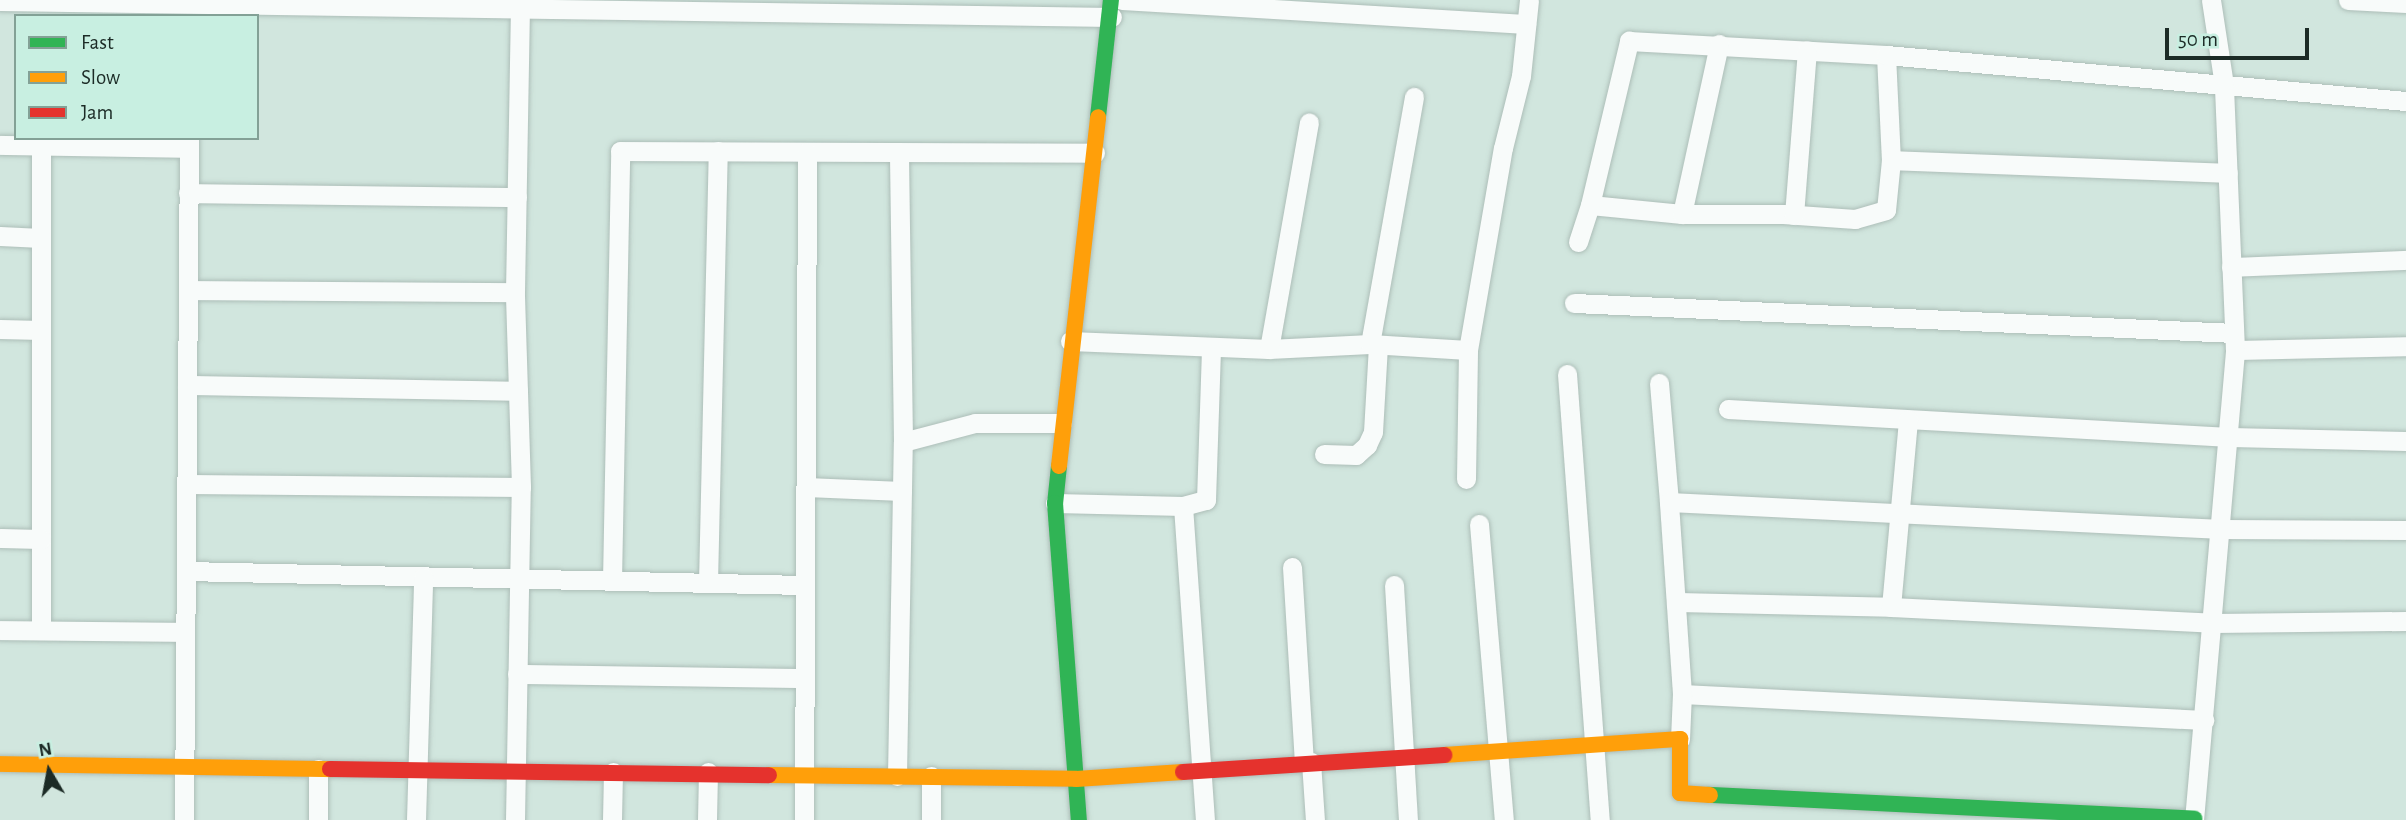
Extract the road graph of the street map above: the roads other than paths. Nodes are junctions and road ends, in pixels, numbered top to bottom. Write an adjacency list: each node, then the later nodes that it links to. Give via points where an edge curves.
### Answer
1 (1529, 0): 13 (street)
2 (2211, 0): 17 (street)
3 (2348, 0): 5 (street)
4 (0, 1): 11 (street)
5 (2406, 3)
6 (334, 4): 7 (street); 11 (street)
7 (421, 4): 8 (street)
8 (520, 5): 9 (street); 31 (street)
9 (612, 6): 12 (street)
10 (1115, 6): 12 (street); 13 (street); 27 (street)
11 (189, 7)
12 (851, 7)
13 (1526, 24): 51 (street, via 1521,76 1503,148)
14 (1719, 44): 15 (street); 32 (street, via 1629,41); 33 (street)
15 (1807, 51): 16 (street); 34 (street)
16 (1886, 55): 17 (street); 28 (street)
17 (2224, 85): 19 (street); 29 (street)
18 (1414, 97): 47 (street)
19 (2406, 101)
20 (1309, 122): 50 (street)
21 (189, 143): 23 (street); 30 (street)
22 (0, 145): 23 (street)
23 (41, 146): 36 (street)
24 (718, 151): 25 (street); 81 (street, via 620,151 620,372); 82 (street)
25 (807, 152): 26 (street); 65 (street)
26 (899, 152): 27 (street); 61 (street)
27 (1095, 153): 45 (street)
28 (1891, 160): 29 (street); 34 (street, via 1886,210 1855,219)
29 (2228, 173): 39 (street)
30 (188, 193): 31 (street); 40 (street)
31 (517, 197): 41 (street)
32 (1590, 205): 33 (street); 37 (street)
33 (1682, 214): 34 (street)
34 (1794, 215)
35 (0, 236): 36 (street)
36 (41, 238): 44 (street)
37 (1578, 242)
38 (2406, 260): 39 (street)
39 (2231, 267): 46 (street)
40 (188, 290): 41 (street); 54 (street)
41 (515, 292): 55 (street)
42 (1574, 303): 46 (street)
43 (0, 329): 44 (street)
44 (41, 330): 76 (street)
45 (1070, 341): 49 (street); 58 (street)
46 (2234, 341): 48 (street); 59 (street)
47 (1374, 345): 50 (street); 51 (street); 62 (street, via 1373,432 1356,455)
48 (2406, 346)
49 (1211, 348): 50 (street); 70 (street, via 1206,500)
50 (1269, 349)
51 (1468, 351): 63 (street)
52 (1567, 374): 97 (street)
53 (1660, 383): 68 (street)
54 (187, 385): 55 (street); 64 (street)
55 (518, 391): 66 (street)
56 (1728, 409): 57 (street)
57 (1908, 420): 59 (street); 71 (street)
58 (1062, 423): 61 (street, via 975,423); 69 (street)
59 (2230, 437): 60 (street); 73 (street)
60 (2406, 441)
61 (903, 442): 67 (street)
62 (1324, 454)
63 (1466, 479)
64 (187, 484): 66 (street); 78 (street)
65 (806, 486): 67 (street); 84 (street)
66 (521, 487): 80 (street)
67 (902, 491): 110 (street)
68 (1669, 502): 71 (street); 85 (street)
69 (1055, 503): 70 (street); 112 (street)
70 (1183, 506): 105 (street)
71 (1898, 513): 73 (street); 86 (street)
72 (1479, 524): 98 (street)
73 (2222, 529): 74 (street); 88 (street)
74 (2406, 530)
75 (0, 538): 76 (street)
76 (41, 539): 90 (street)
77 (1292, 567): 100 (street)
78 (187, 572): 79 (street); 91 (street)
79 (423, 577): 80 (street); 106 (street)
80 (520, 579): 81 (street); 92 (street)
81 (612, 581): 82 (street)
82 (708, 583): 84 (street)
83 (1394, 584): 99 (street)
84 (803, 585): 93 (street)
85 (1676, 602): 86 (street); 94 (street)
86 (1891, 607): 88 (street)
87 (2406, 621): 88 (street)
88 (2213, 623): 95 (street)
89 (0, 630): 90 (street)
90 (41, 630): 91 (street)
91 (185, 632): 102 (street)
92 (517, 674): 93 (street); 104 (street)
93 (804, 678): 109 (street)
94 (1682, 694): 95 (street); 96 (street)
95 (2204, 720): 113 (street)
96 (1680, 739): 97 (street); 113 (street, via 1680,793)
97 (1595, 742): 98 (street); 127 (street)
98 (1499, 749): 99 (street); 126 (street)
99 (1403, 754): 100 (street); 125 (street)
100 (1307, 762): 105 (street); 124 (street)
101 (0, 764): 102 (street)
102 (185, 766): 103 (street); 114 (street)
103 (318, 769): 106 (street); 115 (street)
104 (515, 770): 106 (street); 107 (street); 117 (street)
105 (1201, 770): 112 (street); 123 (street)
106 (416, 771): 116 (street)
107 (612, 772): 108 (street); 118 (street)
108 (708, 772): 109 (street); 119 (street)
109 (804, 775): 110 (street); 120 (street)
110 (897, 776): 111 (street)
111 (931, 776): 112 (street); 121 (street)
112 (1076, 779): 122 (street)
113 (2194, 819)
114 (184, 820)
115 (318, 820)
116 (416, 820)
117 (515, 820)
118 (612, 820)
119 (707, 820)
120 (804, 820)
121 (931, 820)
122 (1079, 820)
123 (1205, 820)
124 (1315, 820)
125 (1408, 820)
126 (1504, 820)
127 (1601, 820)

